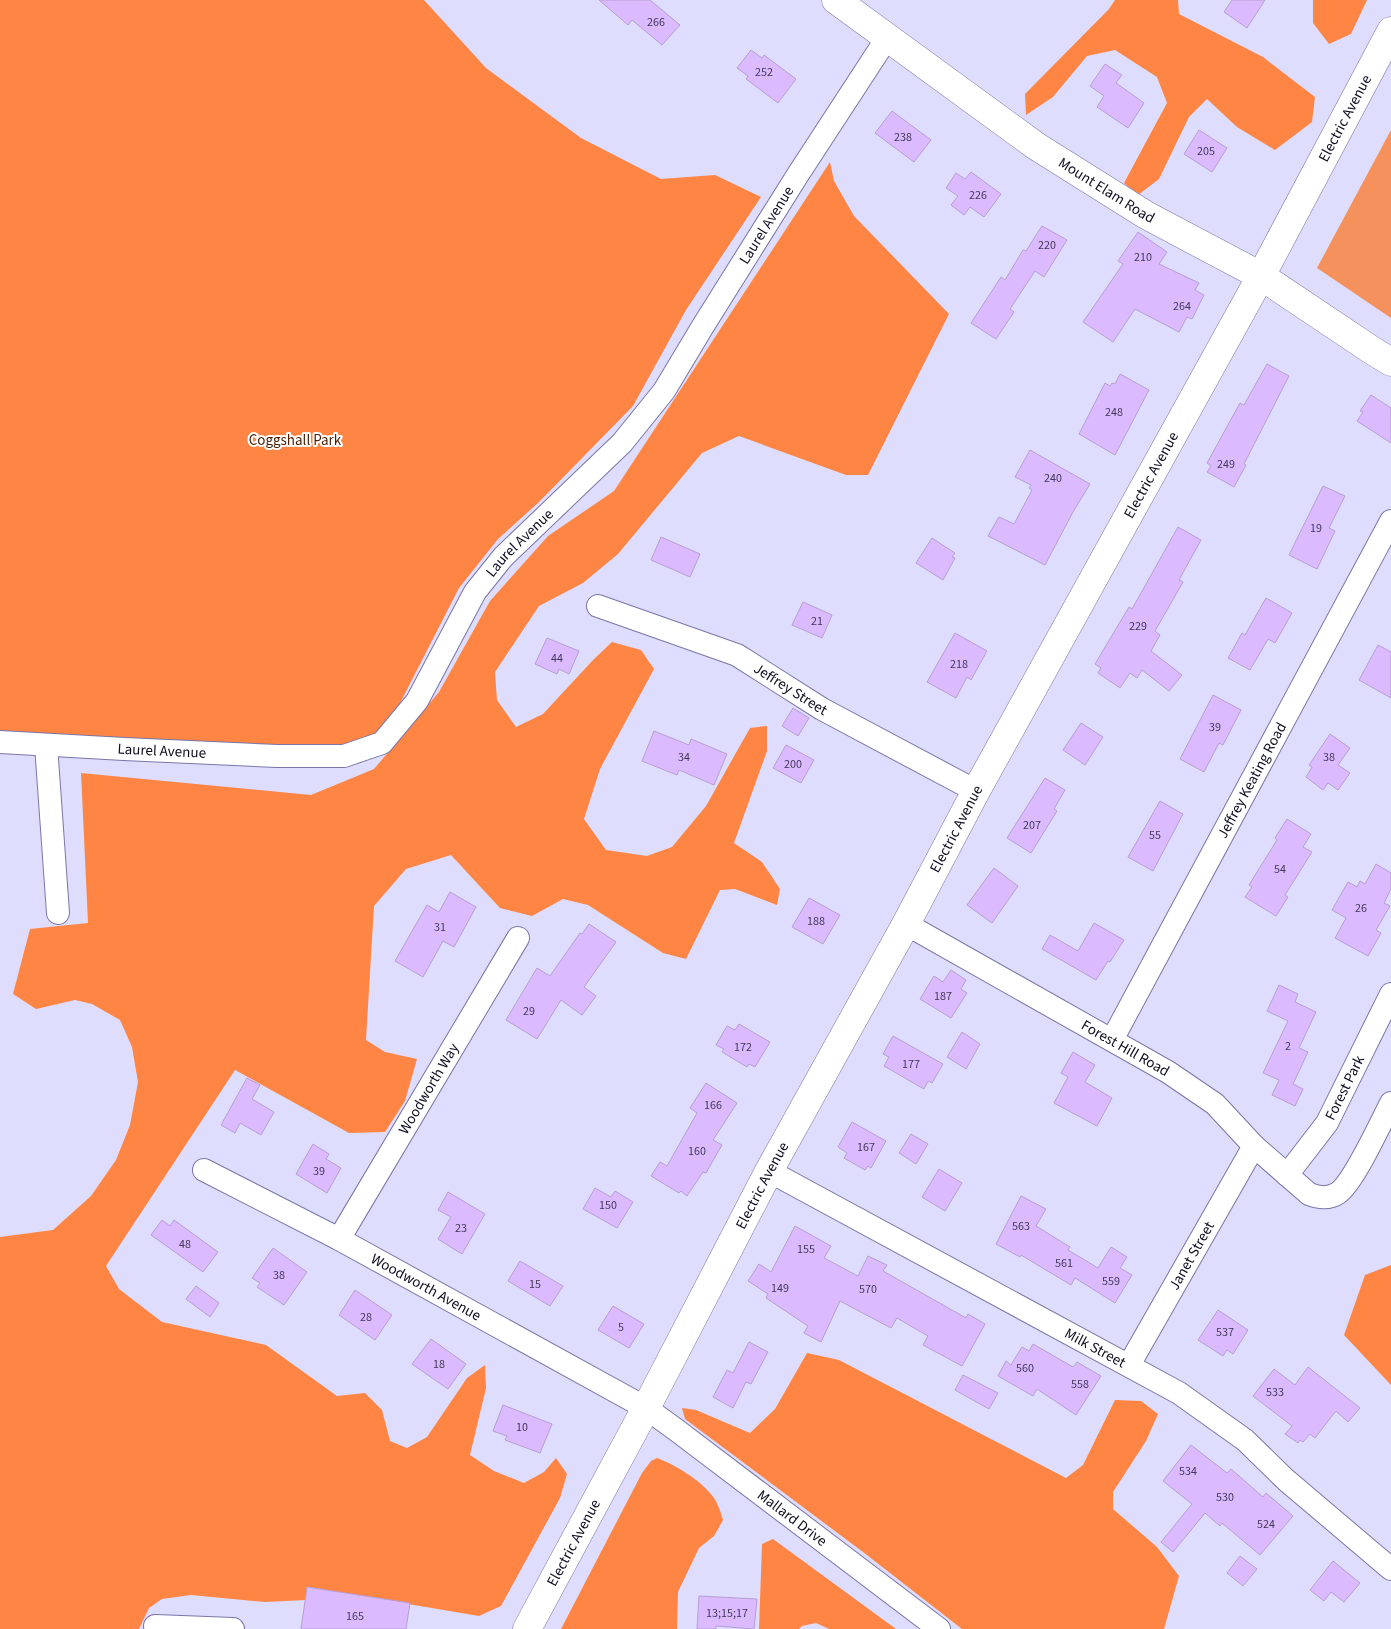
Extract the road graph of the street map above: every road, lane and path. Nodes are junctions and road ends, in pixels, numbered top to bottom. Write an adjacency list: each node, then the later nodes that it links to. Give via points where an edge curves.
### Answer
1 (836, 0): 3 (main road, Mount Elam Road)
2 (1391, 32): 4 (main road, Electric Avenue)
3 (887, 38): 4 (main road, Mount Elam Road, via 1036,146 1146,215); 9 (street, Laurel Avenue, via 664,392 622,443 503,557 475,592 417,701 382,743 344,756)
4 (1261, 276): 5 (main road, Mount Elam Road); 10 (main road, Electric Avenue)
5 (1391, 362)
6 (1391, 521): 15 (street, Jeffrey Keating Road)
7 (598, 606): 10 (street, Jeffrey Street, via 737,655 822,709)
8 (0, 742): 9 (street, Laurel Avenue)
9 (46, 745): 11 (street)
10 (976, 791): 12 (main road, Electric Avenue)
11 (58, 913)
12 (906, 924): 15 (street, Forest Hill Road); 19 (main road, Electric Avenue)
13 (518, 938): 21 (street, Woodworth Way)
14 (1391, 994): 20 (street, Forest Park, via 1327,1123)
15 (1112, 1040): 17 (street, Forest Hill Road, via 1201,1094 1226,1115)
16 (1391, 1103): 20 (street, Forest Hill Road, via 1359,1164 1343,1189 1334,1196 1321,1198 1309,1194)
17 (1254, 1146): 20 (street, Forest Hill Road); 22 (street, Janet Street)
18 (204, 1170): 21 (street, Woodworth Avenue)
19 (769, 1171): 22 (street, Milk Street); 23 (main road, Electric Avenue)
20 (1287, 1175)
21 (338, 1239): 23 (street, Woodworth Avenue)
22 (1129, 1365): 24 (street, Milk Street, via 1180,1392 1228,1427)
23 (646, 1408): 27 (main road, Electric Avenue); 28 (street, Mallard Drive)
24 (1391, 1568)
25 (155, 1626): 26 (street)
26 (232, 1629)
27 (526, 1629)
28 (939, 1629)

